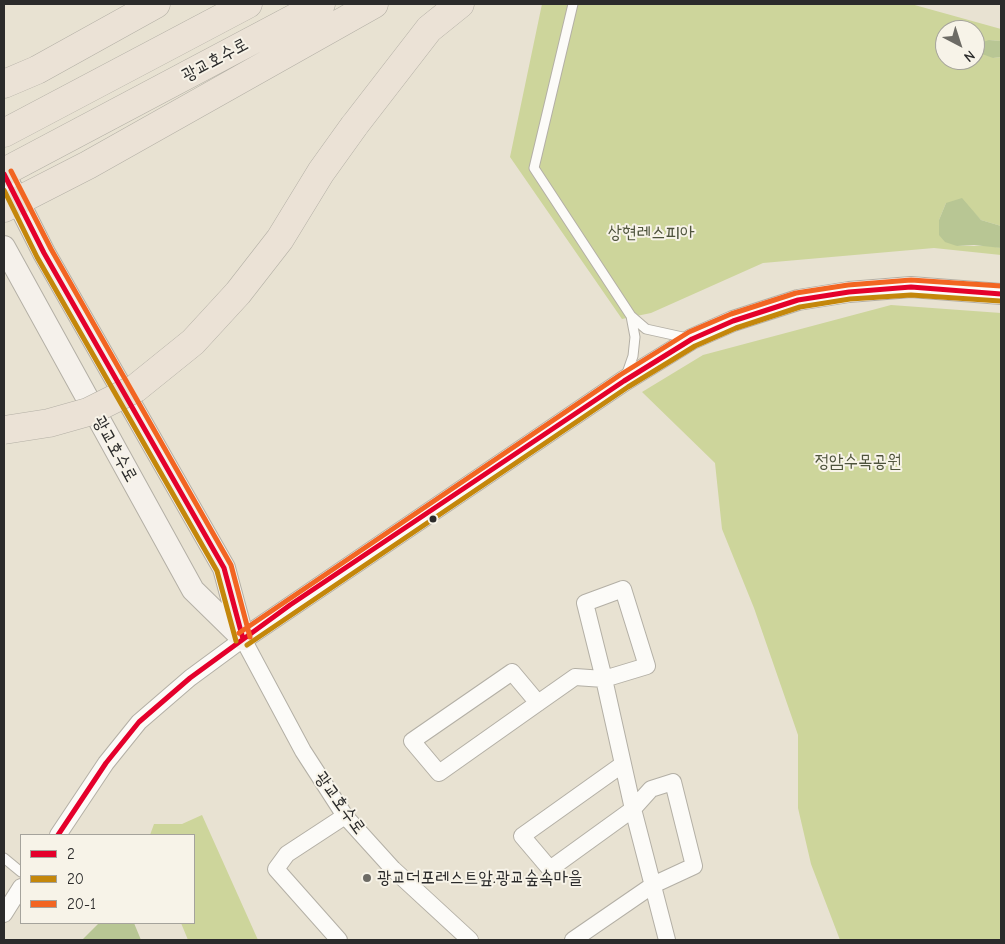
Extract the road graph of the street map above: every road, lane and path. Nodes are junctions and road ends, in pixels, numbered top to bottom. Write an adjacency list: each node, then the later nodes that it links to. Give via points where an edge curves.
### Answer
1 (156, 4): 7 (highway, via 37,70)
2 (248, 4): 8 (highway, 광교호수로)
3 (321, 4): 9 (highway, 광교호수로)
4 (374, 4): 10 (highway)
5 (460, 4): 16 (highway, bridge, via 429,29 354,126 280,239 238,293 193,342 136,388 88,412 49,423)
6 (573, 4): 13 (lane, via 534,168)
7 (4, 84)
8 (4, 133)
9 (4, 173): 10 (main road, 광교호수로)
10 (11, 205): 17 (main road, 광교호수로, via 44,253 224,568)
11 (4, 247): 17 (main road, 광교호수로, via 193,590)
12 (1001, 294): 14 (street, via 911,287 849,292 798,300 732,321)
13 (630, 316): 14 (lane, via 646,329); 15 (lane, via 635,337 633,356)
14 (692, 338): 15 (street)
15 (624, 381): 17 (street)
16 (4, 430)
17 (243, 639): 22 (street, 광교호수로, via 303,751); 23 (street, via 190,678 139,722 106,763)
18 (604, 679): 18 (street, via 647,666 623,589 585,603); 19 (street, via 575,677); 20 (street)
19 (538, 703): 19 (street, via 439,773 412,741 512,672)
20 (623, 764): 21 (street); 21 (street, via 522,836 550,869)
21 (633, 809): 26 (street); 26 (street, via 650,789 673,782 694,866)
22 (345, 816): 29 (street, via 287,854 276,870); 30 (street, 광교호수로, via 393,869)
23 (59, 834)
24 (4, 858): 25 (lane)
25 (20, 871)
26 (653, 885): 31 (street); 32 (street)
27 (20, 889): 28 (street)
28 (4, 914)
29 (339, 940)
30 (470, 940)
31 (573, 940)
32 (667, 940)

